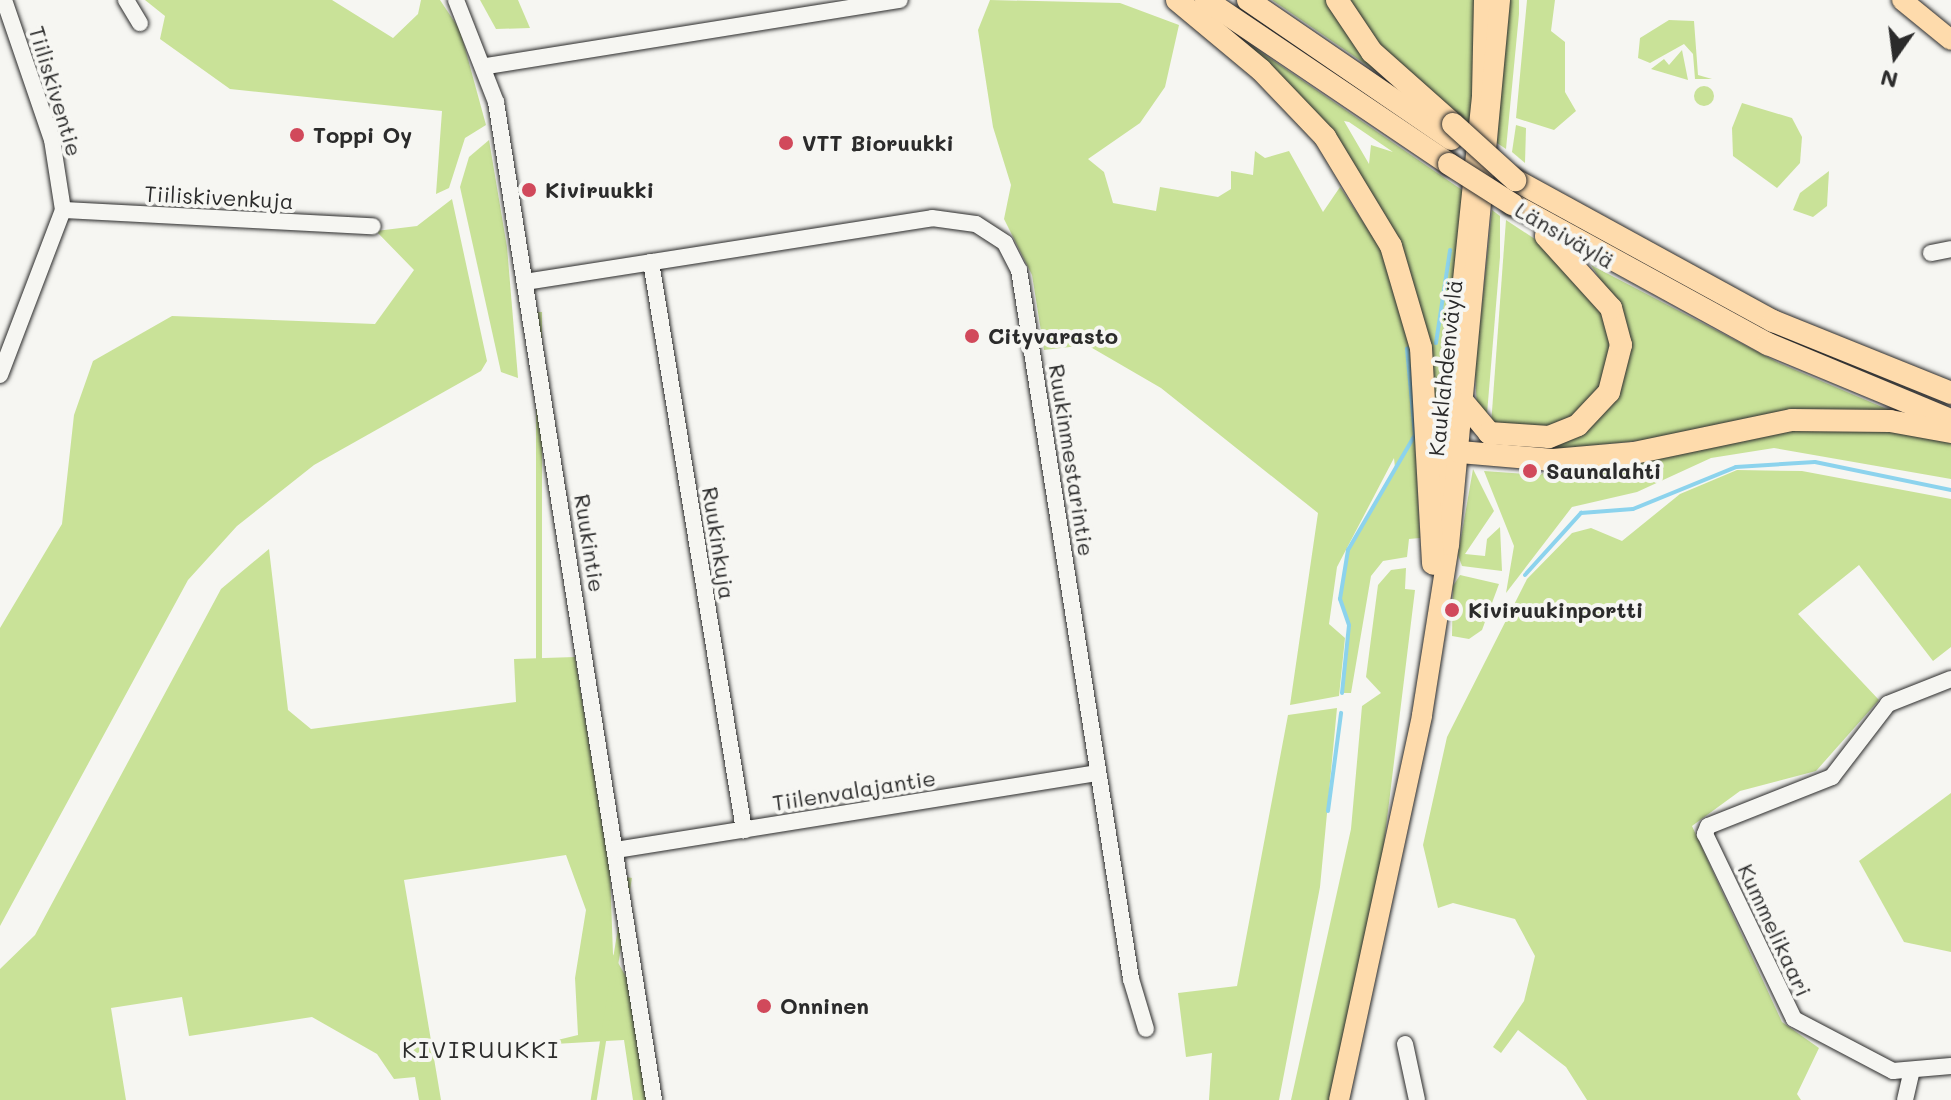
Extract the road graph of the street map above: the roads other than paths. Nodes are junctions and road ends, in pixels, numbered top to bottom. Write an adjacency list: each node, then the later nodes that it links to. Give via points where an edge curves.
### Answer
1 (4, 0): 17 (street, Tiiliskiventie, via 52,140)
2 (126, 0): 12 (street)
3 (456, 0): 14 (street, Ruukintie)
4 (900, 0): 14 (street)
5 (1177, 0): 29 (highway, via 1294,101 1375,211 1421,348)
6 (1206, 0): 16 (highway, Länsiväylä, bridge)
7 (1248, 0): 15 (highway)
8 (1337, 0): 15 (highway, via 1372,52)
9 (1484, 0): 28 (main road, Kauklahdenväylä, via 1482,95)
10 (1500, 0): 25 (main road, Kauklahdenväylä)
11 (1902, 0): 13 (main road)
12 (140, 23)
13 (1951, 40)
14 (487, 66): 22 (street, Ruukintie)
15 (1452, 132): 24 (highway, Länsiväylä, bridge, via 1515,180 1773,321)
16 (1512, 204): 25 (highway, via 1598,288 1618,327 1621,360 1600,406 1563,433 1489,433); 26 (highway, Länsiväylä, via 1768,344)
17 (63, 210): 18 (street, Tiiliskivenkuja); 23 (street, Tiiliskiventie)
18 (373, 226)
19 (1951, 249): 20 (street)
20 (1931, 253)
21 (651, 262): 22 (street, Ruukinmestarintie); 31 (street, Ruukinmestarintie, via 932,218 976,224 1005,243 1019,270); 32 (street, Ruukinkuja)
22 (525, 282): 33 (street, Ruukintie)
23 (0, 375)
24 (1951, 393)
25 (1465, 404): 28 (main road, Kauklahdenväylä)
26 (1951, 420)
27 (1951, 432): 28 (highway, via 1890,421 1792,420 1595,458)
28 (1452, 445): 29 (main road, Kauklahdenväylä)
29 (1437, 548): 39 (main road, Kauklahdenväylä, via 1436,593 1413,739)
30 (1951, 679): 37 (street, Kummelikaari, via 1888,704 1832,777 1708,826 1705,834 1794,1019 1836,1047)
31 (1098, 773): 32 (street, Tiilenvalajantie); 34 (street, Ruukinmestarintie, via 1133,994)
32 (744, 830): 33 (street, Tiilenvalajantie)
33 (616, 850): 38 (street, Ruukintie)
34 (1146, 1029)
35 (1405, 1044): 40 (street)
36 (1951, 1066): 37 (street)
37 (1911, 1075): 41 (street)
38 (654, 1100)
39 (1339, 1100)
40 (1417, 1100)
41 (1905, 1100)

